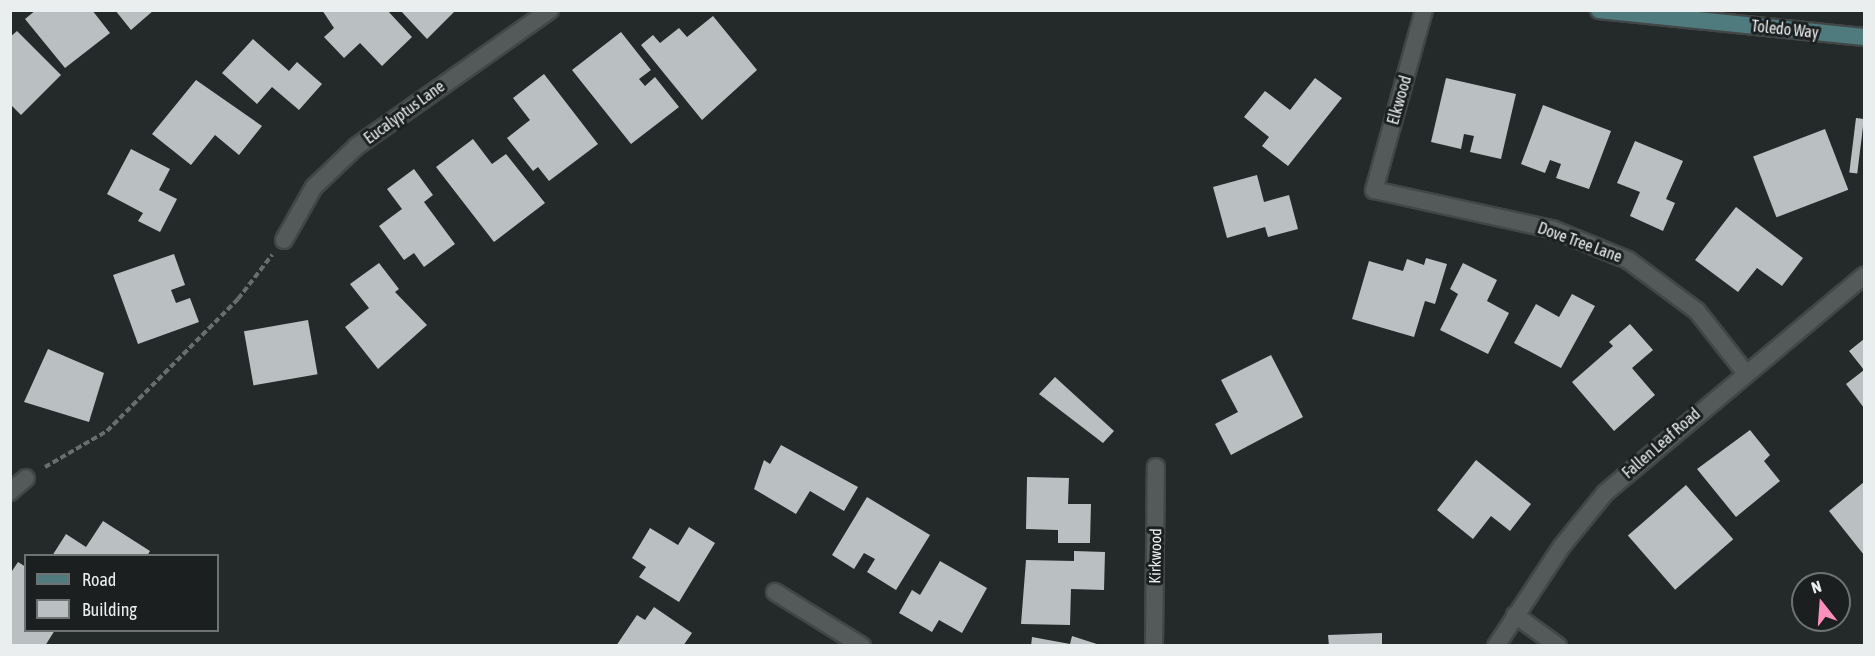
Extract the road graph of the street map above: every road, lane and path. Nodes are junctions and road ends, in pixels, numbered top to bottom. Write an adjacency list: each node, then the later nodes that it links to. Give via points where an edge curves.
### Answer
1 (550, 10): 6 (street, Eucalyptus Lane, via 357,146 314,188)
2 (1424, 10): 5 (street, Elkwood)
3 (1599, 10): 4 (main road, Toledo Way)
4 (1864, 37)
5 (1374, 190): 8 (street, Dove Tree Lane, via 1552,229 1628,260 1697,311)
6 (284, 240): 10 (path, via 238,299 107,431)
7 (1864, 276): 8 (street, Fallen Leaf Road)
8 (1744, 371): 13 (street, Fallen Leaf Road, via 1605,493)
9 (1156, 467): 15 (street, Kirkwood)
10 (26, 478): 11 (street)
11 (10, 492)
12 (775, 592): 14 (street)
13 (1515, 615): 16 (street, Fallen Leaf Road); 17 (street)
14 (862, 645)
15 (1154, 645)
16 (1496, 645)
17 (1558, 645)

